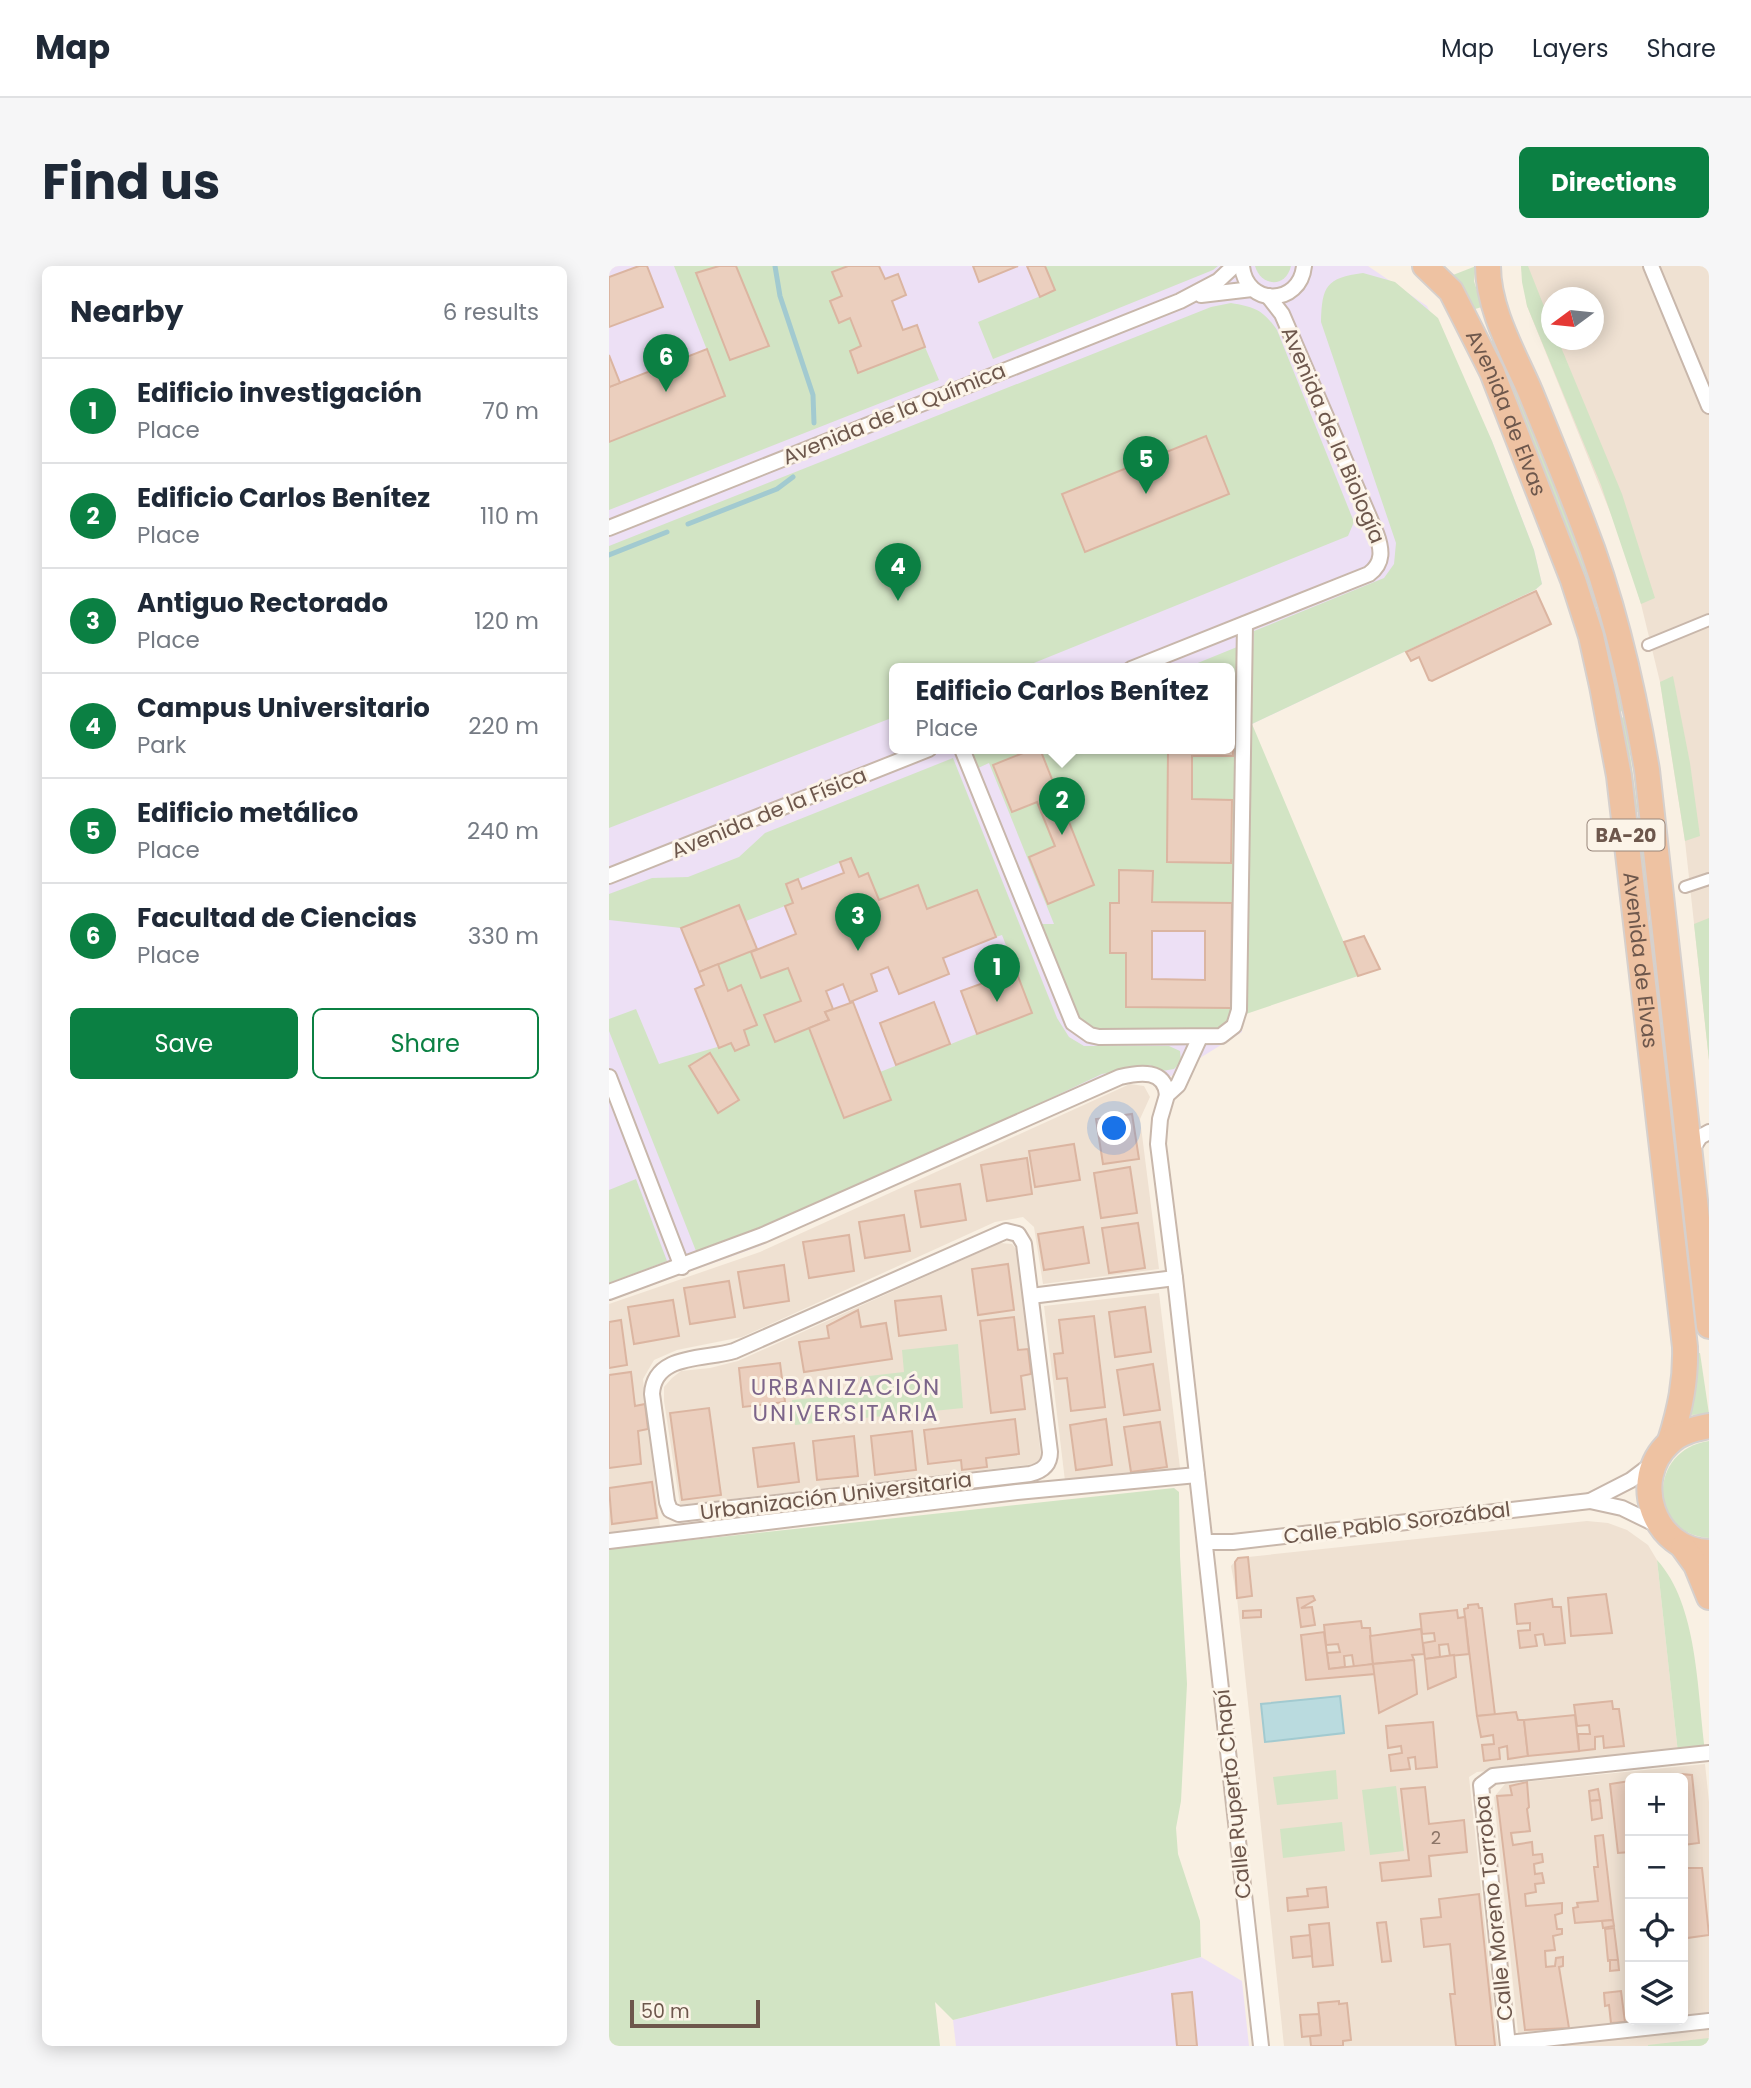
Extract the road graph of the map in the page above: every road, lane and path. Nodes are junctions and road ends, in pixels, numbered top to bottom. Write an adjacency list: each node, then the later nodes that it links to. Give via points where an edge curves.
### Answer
1 (1234, 266): 9 (street, Avenida de la Química, via 1218,281)
2 (1242, 266): 7 (street)
3 (1304, 266): 8 (street, via 1302,278 1292,290)
4 (1425, 266): 34 (highway, Avenida de Elvas / BA-20, via 1451,291 1492,372 1573,580 1610,723 1685,1347 1683,1396)
5 (1488, 266): 27 (highway, Avenida de Elvas / BA-20, via 1491,298 1555,450 1617,627 1647,770)
6 (1651, 266): 11 (street)
7 (1252, 289): 8 (street); 9 (street, Avenida de la Química)
8 (1268, 296): 15 (street, Avenida de la Biología, via 1282,314 1380,542 1380,562 1370,574)
9 (1180, 301): 13 (street, Avenida de la Química)
10 (1709, 365): 11 (street)
11 (1694, 370): 12 (street)
12 (1709, 406)
13 (609, 528)
14 (1709, 620): 16 (street)
15 (1245, 624): 17 (street); 23 (street, via 1239,1010 1229,1032)
16 (1648, 645)
17 (1146, 663)
18 (916, 754): 20 (street, Avenida de la Física)
19 (964, 754): 23 (street, via 1073,1023 1099,1037)
20 (609, 876)
21 (1709, 879): 22 (street)
22 (1685, 887)
23 (1200, 1037): 25 (street, via 1178,1085)
24 (609, 1077): 28 (street)
25 (1167, 1095): 28 (street, via 1163,1082 1151,1074 1120,1077); 29 (street, via 1158,1144)
26 (1709, 1132): 27 (street, via 1696,1142)
27 (1689, 1156): 32 (highway, Avenida de Elvas / BA-20)
28 (682, 1267): 30 (street)
29 (1175, 1278): 31 (street); 35 (street)
30 (609, 1292)
31 (1031, 1296): 31 (street, Urbanización Universitaria, via 1023,1240 1006,1231 734,1351 668,1365 656,1377 652,1394 668,1507 682,1514 1042,1470 1050,1452)
32 (1709, 1326)
33 (1709, 1426): 34 (highway, via 1686,1431)
34 (1663, 1451): 36 (street, Calle Pablo Sorozábal, via 1631,1480); 37 (highway, Avenida de Elvas, via 1651,1470 1649,1497)
35 (1197, 1475): 38 (street); 39 (street)
36 (1590, 1501): 37 (street, Calle Pablo Sorozábal, via 1633,1512); 39 (street, Calle Pablo Sorozábal)
37 (1661, 1527): 40 (highway)
38 (609, 1541)
39 (1205, 1542): 46 (street, Calle Ruperto Chapí)
40 (1683, 1546): 41 (highway); 42 (highway)
41 (1709, 1552)
42 (1709, 1597)
43 (1709, 1753): 45 (street, Calle Moreno Torroba, via 1493,1776 1484,1781 1481,1789)
44 (1709, 2021): 45 (street)
45 (1508, 2044)
46 (1261, 2046)

